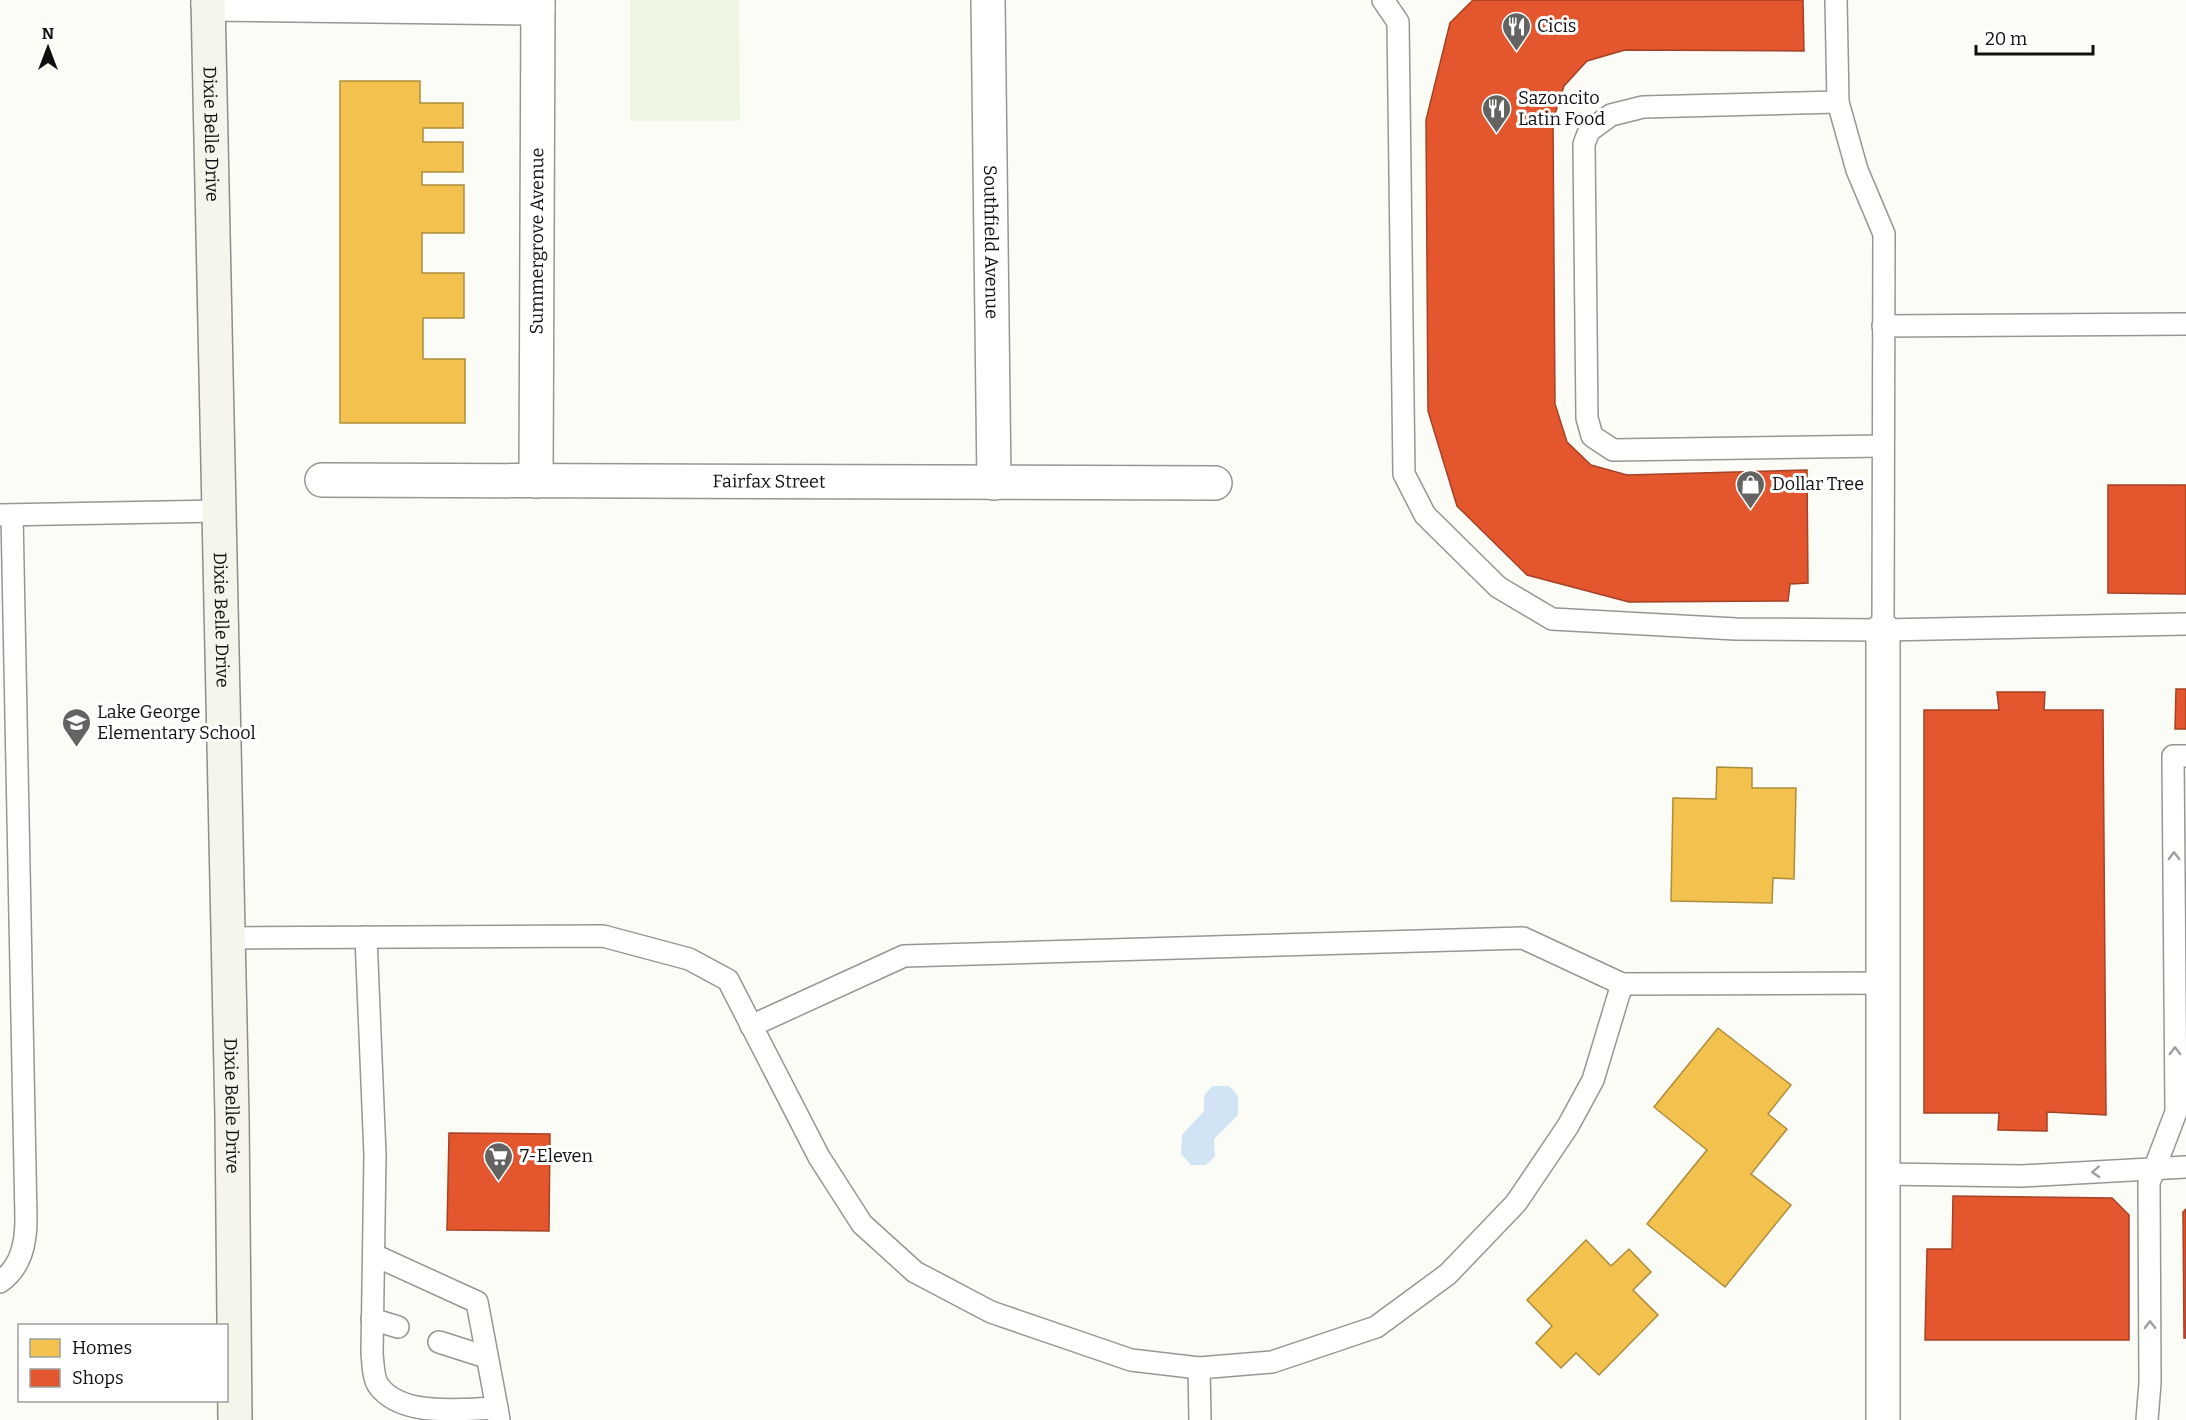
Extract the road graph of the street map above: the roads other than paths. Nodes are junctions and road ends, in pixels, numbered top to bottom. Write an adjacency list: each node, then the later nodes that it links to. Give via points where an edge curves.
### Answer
1 (988, 0): 12 (street, Southfield Avenue)
2 (1383, 0): 17 (lane, via 1398,22 1404,474 1425,515 1498,587 1552,619 1736,629)
3 (1836, 0): 6 (lane)
4 (208, 2): 5 (street); 14 (street, Dixie Belle Drive)
5 (538, 4): 11 (street, Summergrove Avenue)
6 (1838, 102): 8 (lane, via 1857,170 1884,234); 9 (lane, via 1643,106 1611,115 1589,131 1584,144 1587,418 1592,436 1613,450)
7 (2186, 324): 8 (lane)
8 (1883, 326): 9 (lane)
9 (1883, 446): 17 (lane)
10 (322, 480): 11 (street, Fairfax Street)
11 (536, 481): 12 (street, Fairfax Street)
12 (994, 483): 13 (street, Fairfax Street)
13 (1215, 483)
14 (219, 511): 15 (lane); 20 (street, Dixie Belle Drive)
15 (6, 515): 28 (lane, via 26,1242 16,1266)
16 (2186, 624): 17 (lane)
17 (1883, 630): 21 (street)
18 (2186, 756): 25 (lane, one-way to 18, via 2176,1112 2173,756)
19 (366, 937): 20 (lane); 23 (lane, via 603,936 689,959 728,980); 27 (lane, via 375,1155)
20 (228, 938): 35 (street, Dixie Belle Drive)
21 (1883, 983): 22 (lane); 26 (street)
22 (1622, 984): 23 (lane, via 1522,938 904,956); 33 (lane, via 1593,1080 1568,1126 1516,1203 1448,1274 1376,1327 1272,1362)
23 (751, 1026): 33 (lane, via 819,1157 862,1224 915,1272 991,1312 1131,1360)
24 (2186, 1167): 25 (lane)
25 (2155, 1168): 26 (lane, one-way to 26, via 2022,1176); 38 (lane, one-way to 25, via 2150,1183)
26 (1883, 1174): 37 (street)
27 (374, 1255): 29 (lane); 32 (lane, via 477,1302)
28 (0, 1282)
29 (372, 1319): 30 (lane); 34 (lane, via 377,1384 391,1398 420,1409)
30 (398, 1327)
31 (439, 1342): 32 (lane)
32 (486, 1357): 34 (lane)
33 (1199, 1368): 36 (lane)
34 (498, 1414)
35 (235, 1420)
36 (1200, 1420)
37 (1883, 1420)
38 (2147, 1420)

